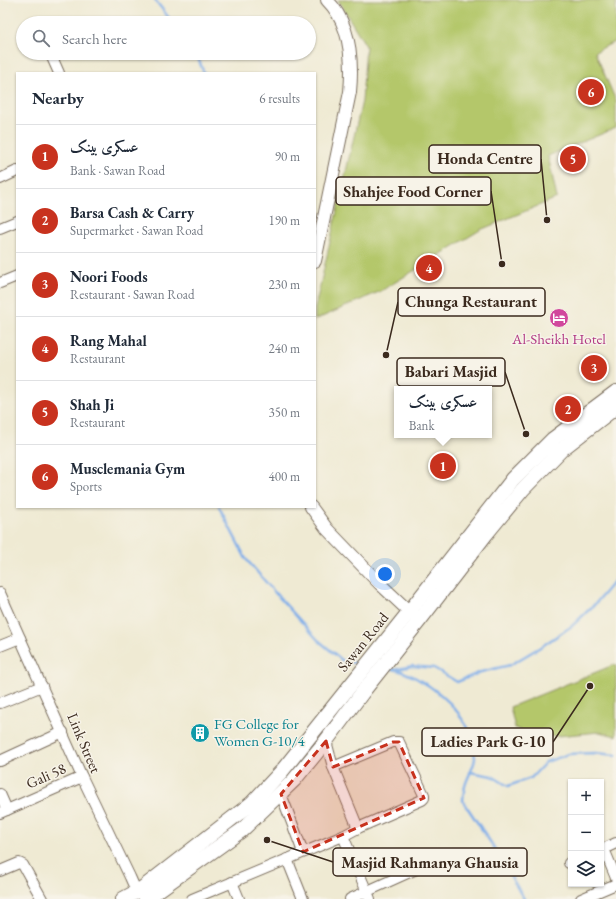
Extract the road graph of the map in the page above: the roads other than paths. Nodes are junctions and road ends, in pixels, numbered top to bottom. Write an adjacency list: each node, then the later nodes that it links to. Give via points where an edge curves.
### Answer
1 (327, 0): 8 (street, via 341,21 349,40 352,72)
2 (53, 60): 3 (street)
3 (58, 72)
4 (16, 171): 5 (street)
5 (0, 179)
6 (16, 220): 7 (street)
7 (0, 228)
8 (316, 256)
9 (16, 276): 10 (street)
10 (0, 283)
11 (616, 392): 15 (main road, Sawan Road, via 553,439 513,479)
12 (616, 407): 15 (main road, Sawan Road, via 562,449 523,489)
13 (312, 508): 15 (street, via 327,529)
14 (1, 597): 16 (street, Link Street)
15 (414, 617): 21 (main road, Sawan Road); 41 (main road, Sawan Road, via 339,700 282,771 252,803)
16 (20, 638): 17 (street); 18 (street, Link Street)
17 (0, 646)
18 (42, 686): 19 (street); 20 (street, Link Street)
19 (0, 703)
20 (63, 732): 22 (street); 24 (street, Link Street)
21 (326, 741): 23 (street); 26 (main road, Sawan Road)
22 (0, 761)
23 (333, 767): 28 (street); 28 (street, via 399,742 424,795 422,800)
24 (82, 777): 27 (street, Gali 58); 41 (street, Link Street, via 134,886)
25 (0, 794): 27 (street)
26 (280, 794): 33 (street); 41 (main road, Sawan Road, via 242,830)
27 (4, 811)
28 (358, 828): 29 (street)
29 (344, 836): 33 (street); 40 (street)
30 (616, 844): 31 (street)
31 (604, 849)
32 (604, 851): 37 (street)
33 (303, 852): 34 (street)
34 (287, 859): 38 (street); 46 (street)
35 (423, 866): 40 (street)
36 (0, 871): 42 (street, via 19,863 23,865)
37 (616, 878)
38 (232, 882): 44 (street); 45 (street)
39 (616, 884): 48 (street)
40 (369, 895): 47 (street)
41 (148, 896): 43 (main road, Sawan Road)
42 (42, 899)
43 (123, 899)
44 (192, 899)
45 (239, 899)
46 (303, 899)
47 (350, 899)
48 (581, 899)

